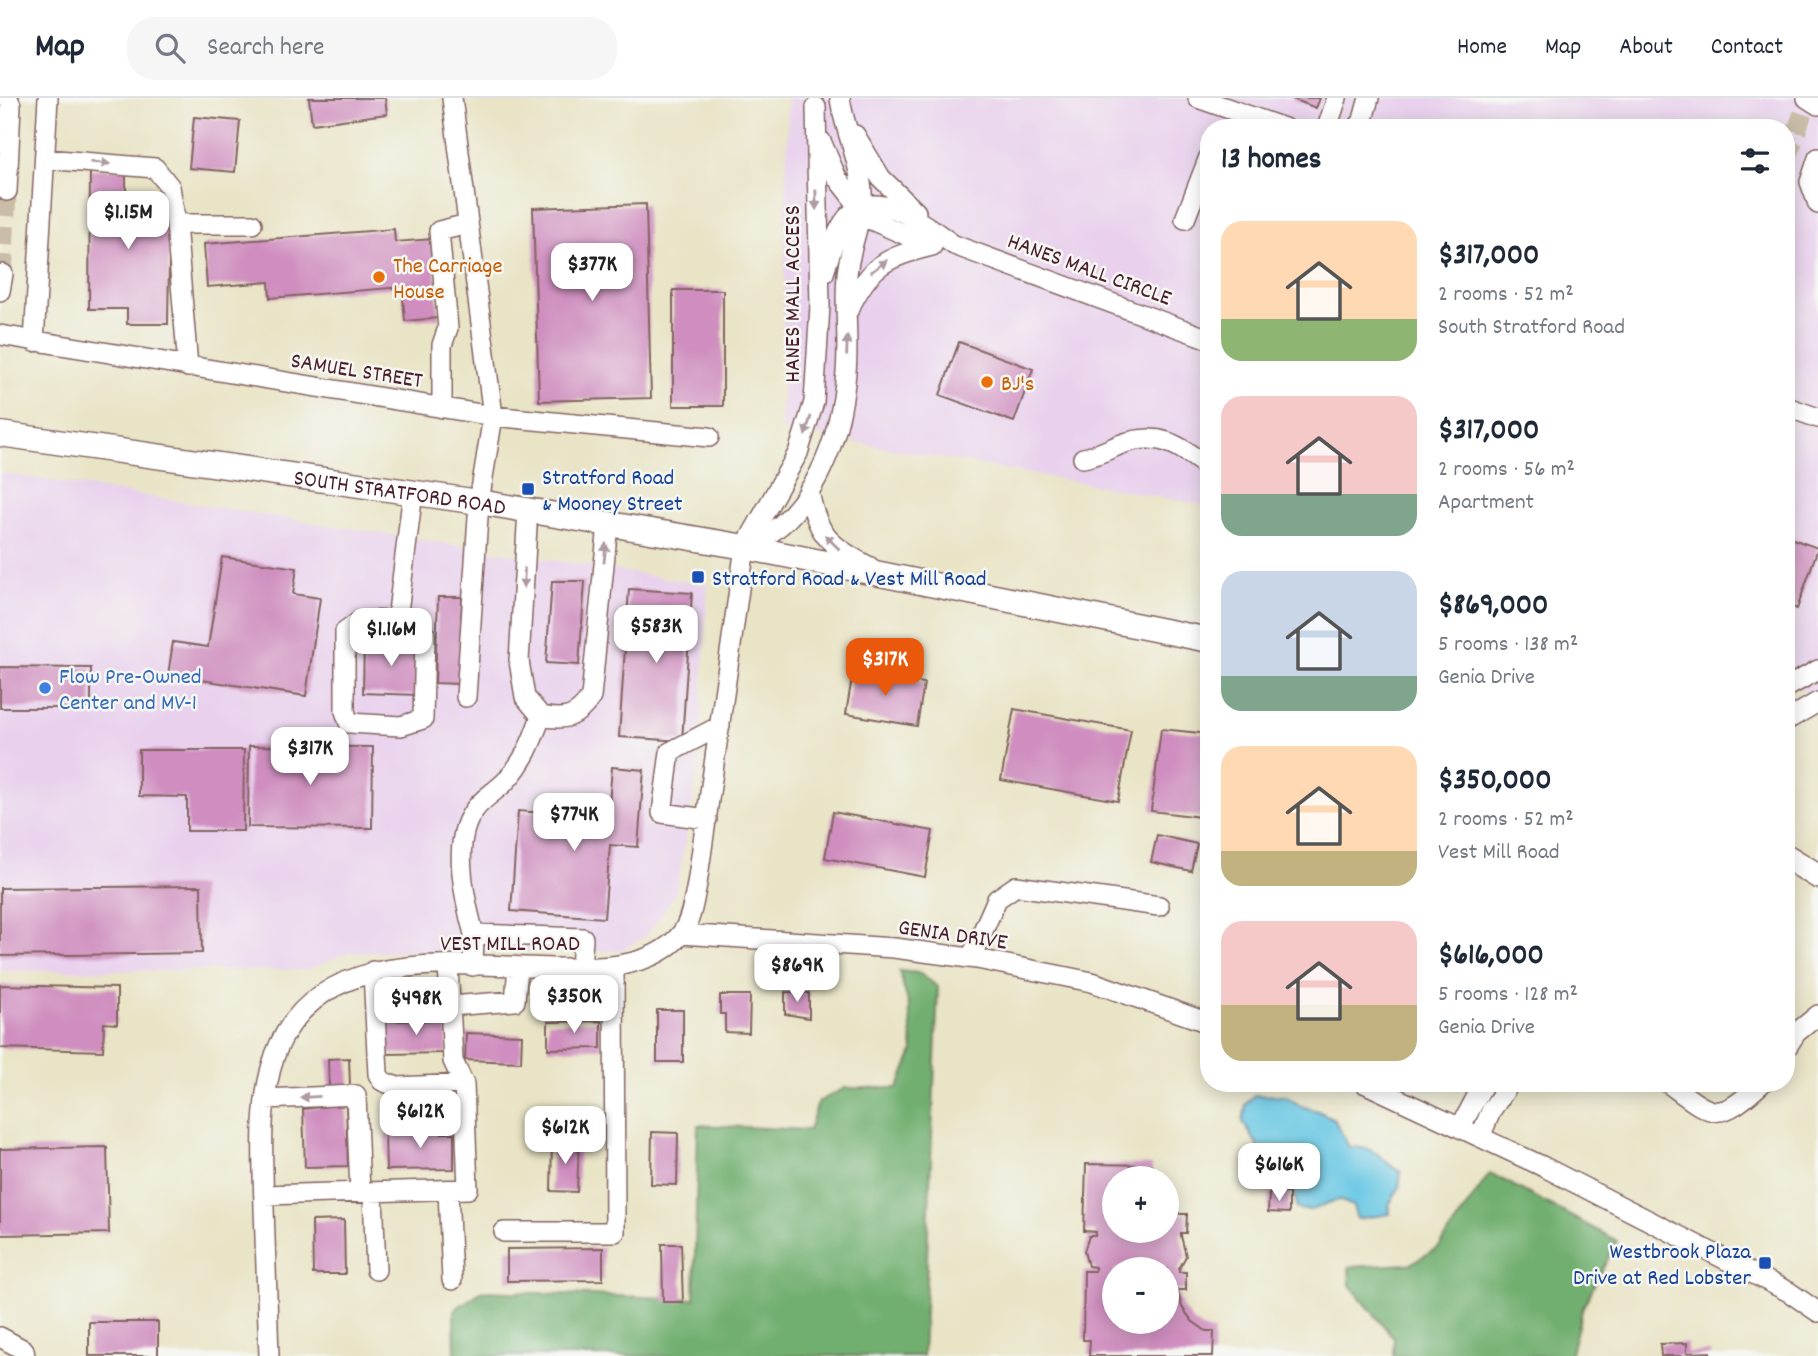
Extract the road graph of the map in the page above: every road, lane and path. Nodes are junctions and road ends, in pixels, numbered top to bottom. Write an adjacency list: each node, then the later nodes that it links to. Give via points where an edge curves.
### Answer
1 (8, 98): 14 (street, via 11,105)
2 (48, 98): 16 (street)
3 (452, 98): 24 (street)
4 (1198, 98): 11 (street)
5 (1336, 98): 12 (street)
6 (1369, 98): 13 (street)
7 (1807, 98): 9 (street)
8 (817, 102): 20 (street, HANES MALL CIRCLE, via 822,149 848,196); 27 (street, HANES MALL ACCESS, one-way to 27)
9 (1818, 105)
10 (841, 106): 20 (street, HANES MALL CIRCLE, via 862,189); 25 (street, HANES MALL CIRCLE, via 888,186)
11 (1224, 118)
12 (1330, 119)
13 (1363, 119)
14 (5, 128): 18 (street)
15 (1818, 158): 19 (street, via 1810,182)
16 (45, 159): 22 (street, one-way to 22, via 155,168 170,187); 31 (street)
17 (1200, 180): 21 (street)
18 (7, 191)
19 (1818, 204)
20 (862, 209): 25 (street, HANES MALL CIRCLE, via 874,205 903,213); 26 (street, HANES MALL CIRCLE, via 869,219); 27 (street, via 849,215 835,239); 28 (street, via 848,262)
21 (1185, 219)
22 (176, 224): 23 (street); 32 (street)
23 (253, 224)
24 (468, 224): 33 (street, via 439,231 448,328 442,345); 35 (street)
25 (954, 245): 26 (street, HANES MALL CIRCLE); 30 (street, HANES MALL CIRCLE)
26 (932, 246): 28 (street, HANES MALL CIRCLE, one-way to 26, via 862,282 878,264)
27 (820, 306): 46 (street, HANES MALL ACCESS, one-way to 46, via 814,402 807,428 798,453)
28 (848, 312): 41 (street, one-way to 28, via 843,403)
29 (0, 335): 31 (street, SAMUEL STREET)
30 (1200, 336)
31 (34, 342): 32 (street, SAMUEL STREET)
32 (188, 367): 33 (street, SAMUEL STREET)
33 (442, 408): 35 (street, SAMUEL STREET)
34 (1795, 410): 36 (street)
35 (493, 416): 38 (street, SAMUEL STREET); 43 (street)
36 (1818, 418)
37 (0, 434): 42 (main road, SOUTH STRATFORD ROAD)
38 (709, 438)
39 (1083, 458): 40 (street, via 1135,440 1154,439 1177,444)
40 (1200, 461)
41 (810, 491): 46 (street, via 803,505 761,540); 47 (street, one-way to 41, via 844,554 824,534 813,518)
42 (413, 492): 43 (main road, SOUTH STRATFORD ROAD); 48 (street)
43 (479, 502): 44 (main road, SOUTH STRATFORD ROAD); 52 (street)
44 (528, 510): 45 (main road, SOUTH STRATFORD ROAD); 55 (street, one-way to 55, via 519,661 525,697)
45 (608, 524): 46 (main road, SOUTH STRATFORD ROAD); 55 (street, one-way to 45, via 563,721 581,712 591,696)
46 (745, 547): 47 (main road, SOUTH STRATFORD ROAD); 56 (street)
47 (880, 573): 49 (main road, SOUTH STRATFORD ROAD)
48 (397, 621): 48 (street, via 360,621 345,632 349,723 401,726 423,719 425,634 414,621)
49 (1200, 638)
50 (1818, 670): 51 (street)
51 (1795, 683)
52 (466, 696)
53 (1818, 702): 54 (street)
54 (1795, 715)
55 (541, 716): 61 (street, via 527,756 472,812 465,835 462,888)
56 (720, 726): 57 (street); 57 (street, via 670,752 662,813)
57 (707, 819): 62 (street, via 697,884)
58 (1795, 862): 59 (main road)
59 (1818, 876)
60 (1159, 906): 63 (street, via 1016,886 997,899)
61 (474, 933): 65 (street); 68 (street, via 583,939)
62 (681, 934): 63 (street, GENIA DRIVE, via 894,948); 67 (street, VEST MILL ROAD, via 646,957)
63 (971, 958): 72 (street, GENIA DRIVE, via 1092,982)
64 (448, 965): 65 (street, VEST MILL ROAD); 69 (street, VEST MILL ROAD); 70 (street)
65 (473, 966): 66 (street, VEST MILL ROAD)
66 (518, 967): 68 (street, VEST MILL ROAD); 70 (street, via 515,1001)
67 (614, 967): 68 (street, VEST MILL ROAD); 85 (street, via 615,1232)
68 (581, 968)
69 (373, 971): 74 (street, via 382,1081 397,1087); 80 (street, VEST MILL ROAD, via 326,992 294,1021 276,1054)
70 (450, 1006): 74 (street, via 453,1061)
71 (1818, 1015): 73 (street)
72 (1200, 1020)
73 (1795, 1034)
74 (464, 1084): 82 (street, via 468,1189)
75 (1383, 1092): 81 (street)
76 (1481, 1092): 81 (street)
77 (1504, 1092): 81 (street)
78 (1680, 1092): 79 (street, via 1702,1108 1717,1112 1732,1108)
79 (1751, 1092)
80 (265, 1099): 83 (street, one-way to 80, via 356,1095); 84 (street, VEST MILL ROAD)
81 (1469, 1132): 88 (street, via 1789,1292)
82 (449, 1190): 83 (street); 87 (street)
83 (366, 1192): 84 (street); 86 (street)
84 (264, 1195): 91 (street, VEST MILL ROAD)
85 (504, 1232)
86 (376, 1270)
87 (453, 1280)
88 (1818, 1312)
89 (0, 1337): 90 (street, via 24,1350)
90 (25, 1356)
91 (268, 1356)

